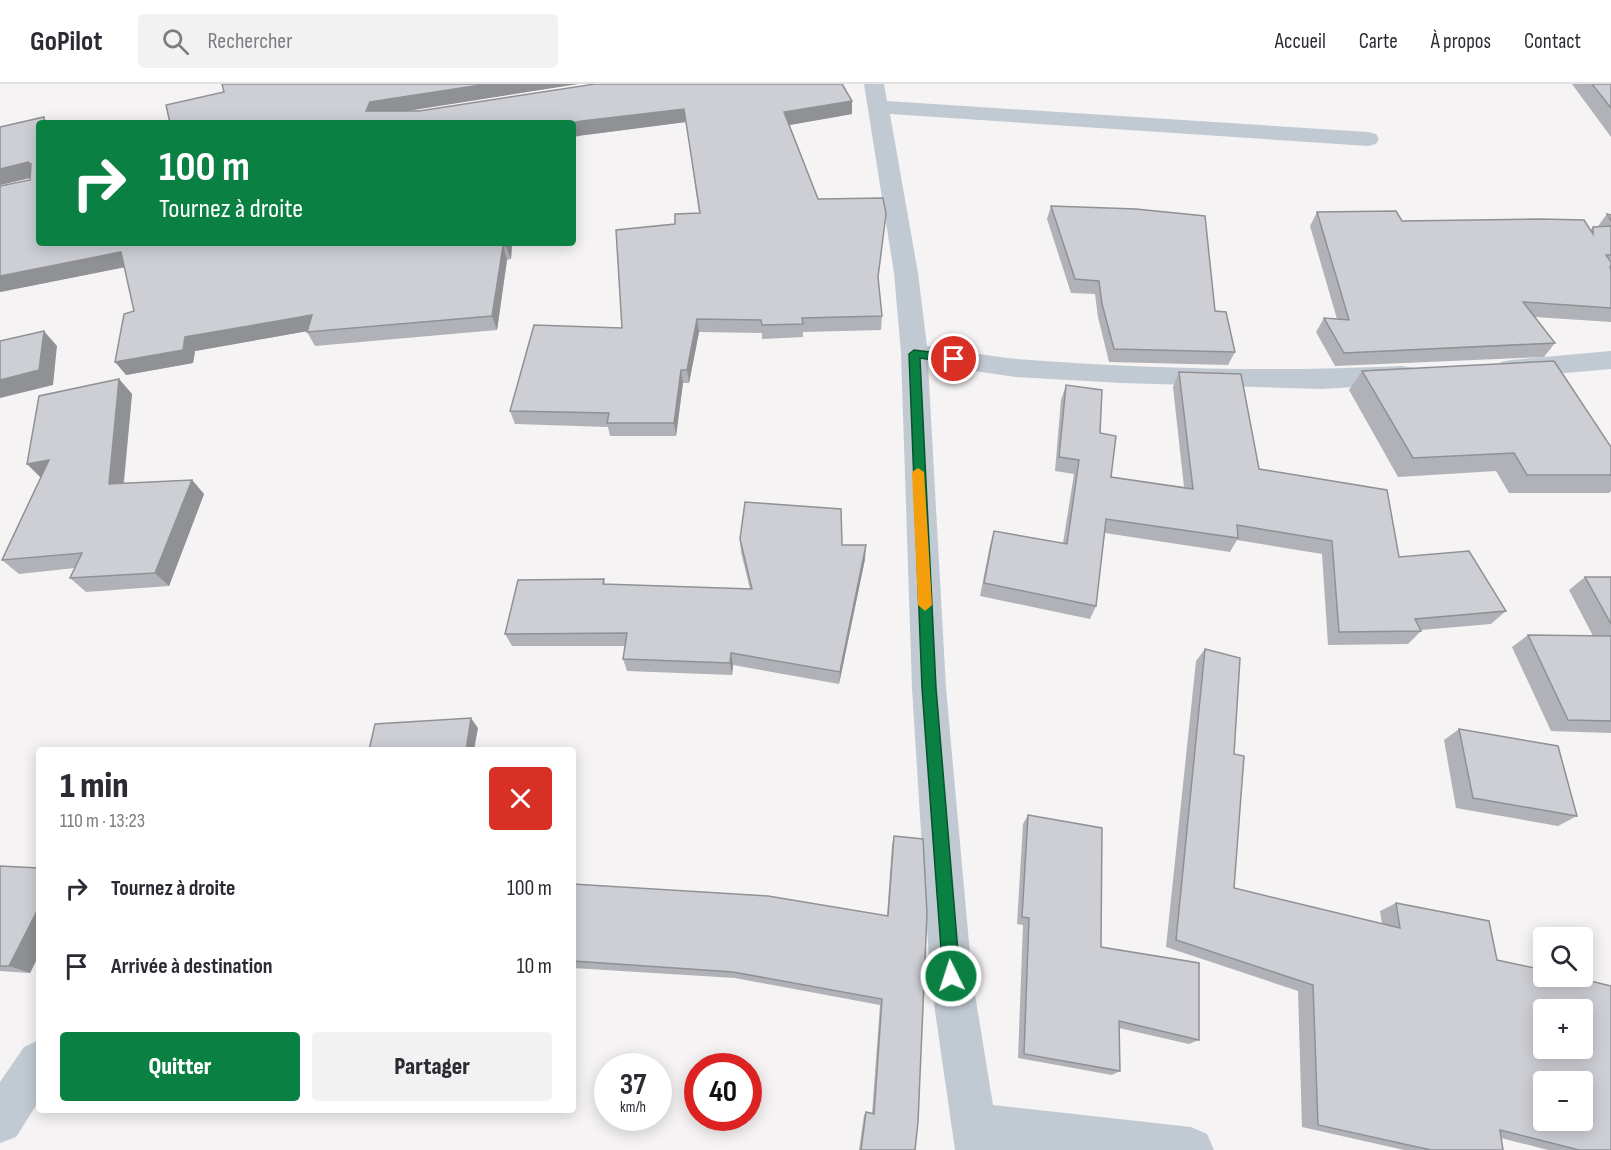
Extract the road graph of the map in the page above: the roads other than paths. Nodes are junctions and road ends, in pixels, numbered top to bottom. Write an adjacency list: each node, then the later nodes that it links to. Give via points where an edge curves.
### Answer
1 (876, 95): 2 (street); 3 (street, via 906,273)
2 (1368, 139)
3 (914, 354): 6 (street, via 1015,368 1122,374 1322,379); 9 (street, via 929,688 950,964)
4 (1611, 360): 5 (street)
5 (1487, 370)
6 (1428, 374)
7 (36, 1067): 8 (street)
8 (0, 1121)
9 (976, 1138): 10 (street)
10 (1191, 1150)

